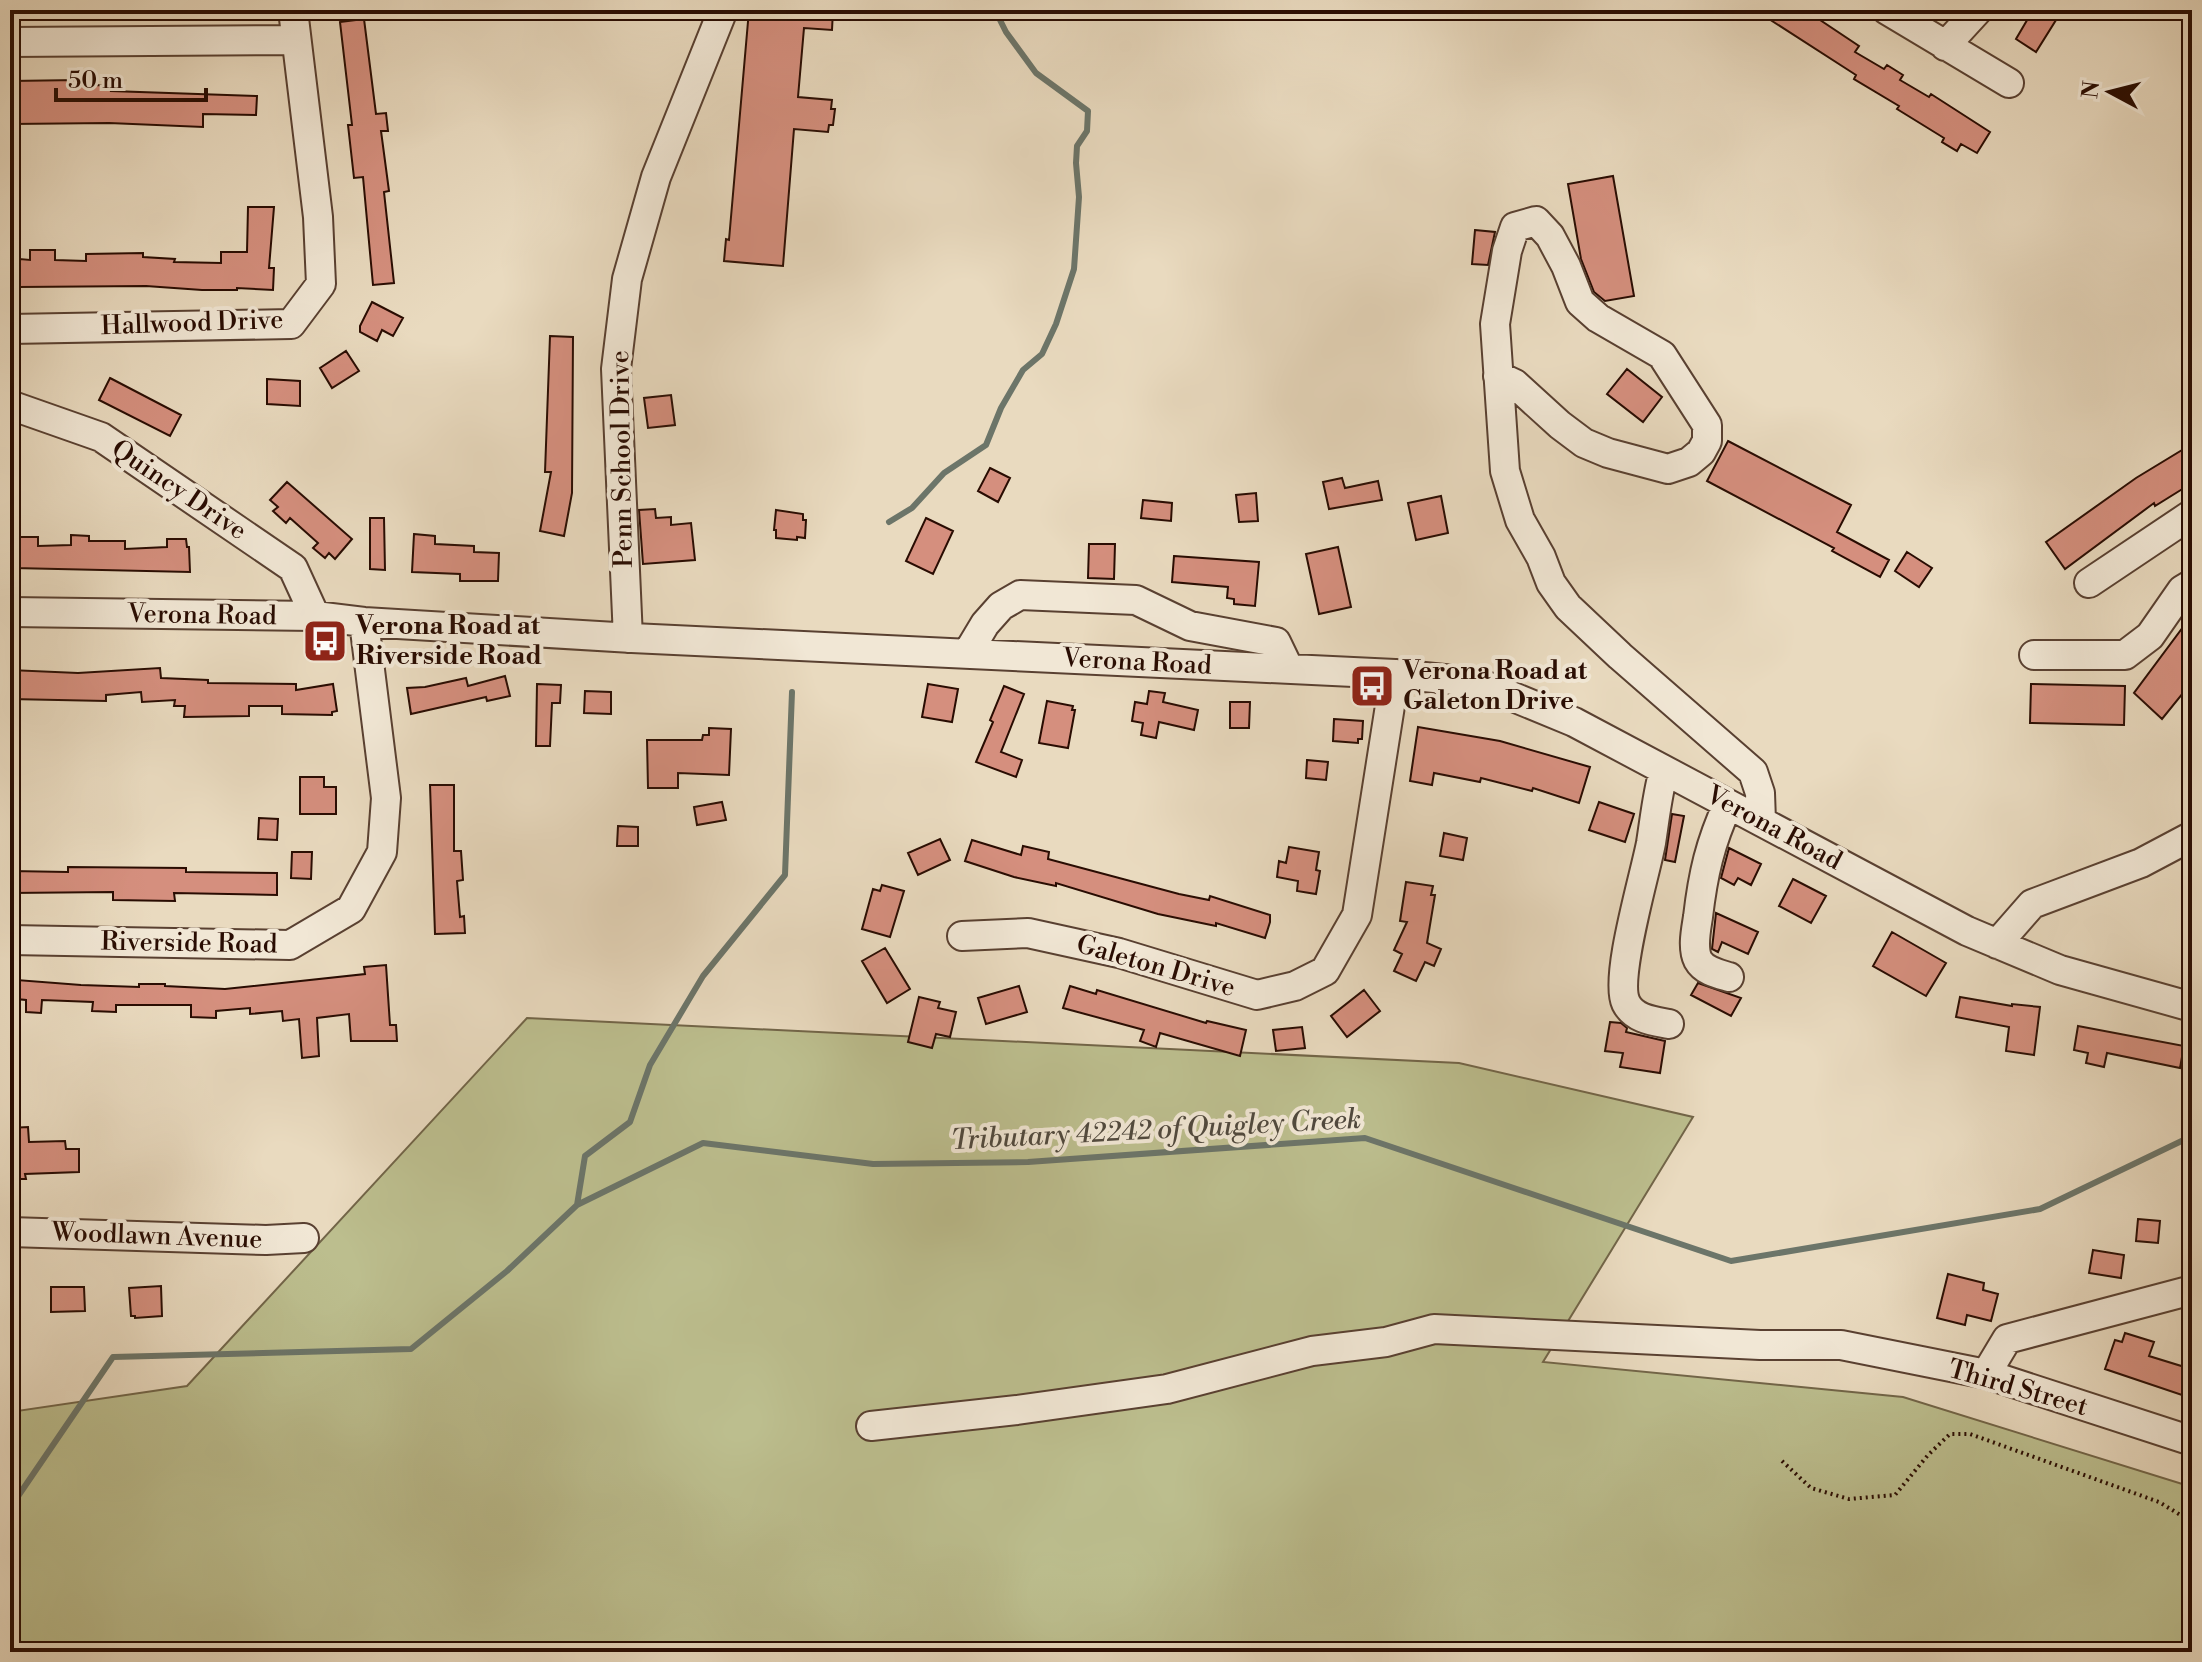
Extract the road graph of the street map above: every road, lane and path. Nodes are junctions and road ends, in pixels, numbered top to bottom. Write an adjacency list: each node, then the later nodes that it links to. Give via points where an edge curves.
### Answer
1 (293, 10): 5 (street, Hallwood Drive)
2 (723, 10): 18 (street, Penn School Drive, via 656,177 627,279 616,369)
3 (1887, 10): 7 (street)
4 (1978, 10): 7 (street)
5 (295, 40): 6 (street); 9 (street, Hallwood Drive, via 318,217 321,284 291,324)
6 (10, 42)
7 (1945, 46): 8 (street)
8 (2009, 83)
9 (10, 329)
10 (1498, 376): 10 (street, via 1495,324 1507,251 1515,227 1536,221 1550,236 1580,302 1662,355 1707,425 1707,441 1689,462 1668,469 1619,457 1584,443 1515,384); 25 (street, via 1505,471 1520,520 1551,583 1568,607 1620,656 1753,772)
11 (10, 405): 16 (street, Quincy Drive, via 101,437 293,568)
12 (2192, 514): 13 (street)
13 (2089, 583)
14 (2192, 584): 20 (street, via 2182,590 2150,636 2125,655)
15 (10, 612): 16 (street, Verona Road)
16 (315, 616): 17 (street, Verona Road)
17 (364, 622): 18 (street, Verona Road); 28 (street, Riverside Road, via 386,798 382,852 351,909 290,945)
18 (628, 638): 19 (street, Verona Road)
19 (967, 654): 21 (street, Verona Road); 21 (street, via 1001,606 1020,595 1136,600 1190,626 1276,642)
20 (2034, 655)
21 (1289, 669): 22 (street, Verona Road)
22 (1395, 674): 23 (street, Verona Road, via 1489,687 1574,722); 27 (street, Galeton Drive, via 1357,915 1325,971 1295,986 1257,995 1119,953 1028,933)
23 (1664, 770): 24 (street, Verona Road); 32 (street, via 1623,993 1631,1011)
24 (1728, 804): 25 (street, Verona Road); 30 (street, via 1703,869 1695,937 1700,964)
25 (1761, 821): 29 (street, Verona Road)
26 (2192, 836): 29 (street, via 2141,863 2032,904)
27 (962, 936)
28 (10, 940)
29 (1997, 944): 31 (street, Verona Road, via 2060,970)
30 (1729, 977)
31 (2192, 1007)
32 (1669, 1024)
33 (10, 1232): 34 (street, Woodlawn Avenue)
34 (304, 1238)
35 (2185, 1295): 36 (street, via 2007,1339)
36 (1986, 1374): 37 (street, Third Street, via 1841,1345 1434,1329 1386,1342 1312,1351 1167,1389); 38 (street, Third Street)
37 (871, 1426)
38 (2192, 1441)
39 (1782, 1461): 40 (path, via 1811,1488 1849,1499 1895,1495 1950,1434 1970,1434 2159,1502)
40 (2192, 1522)

